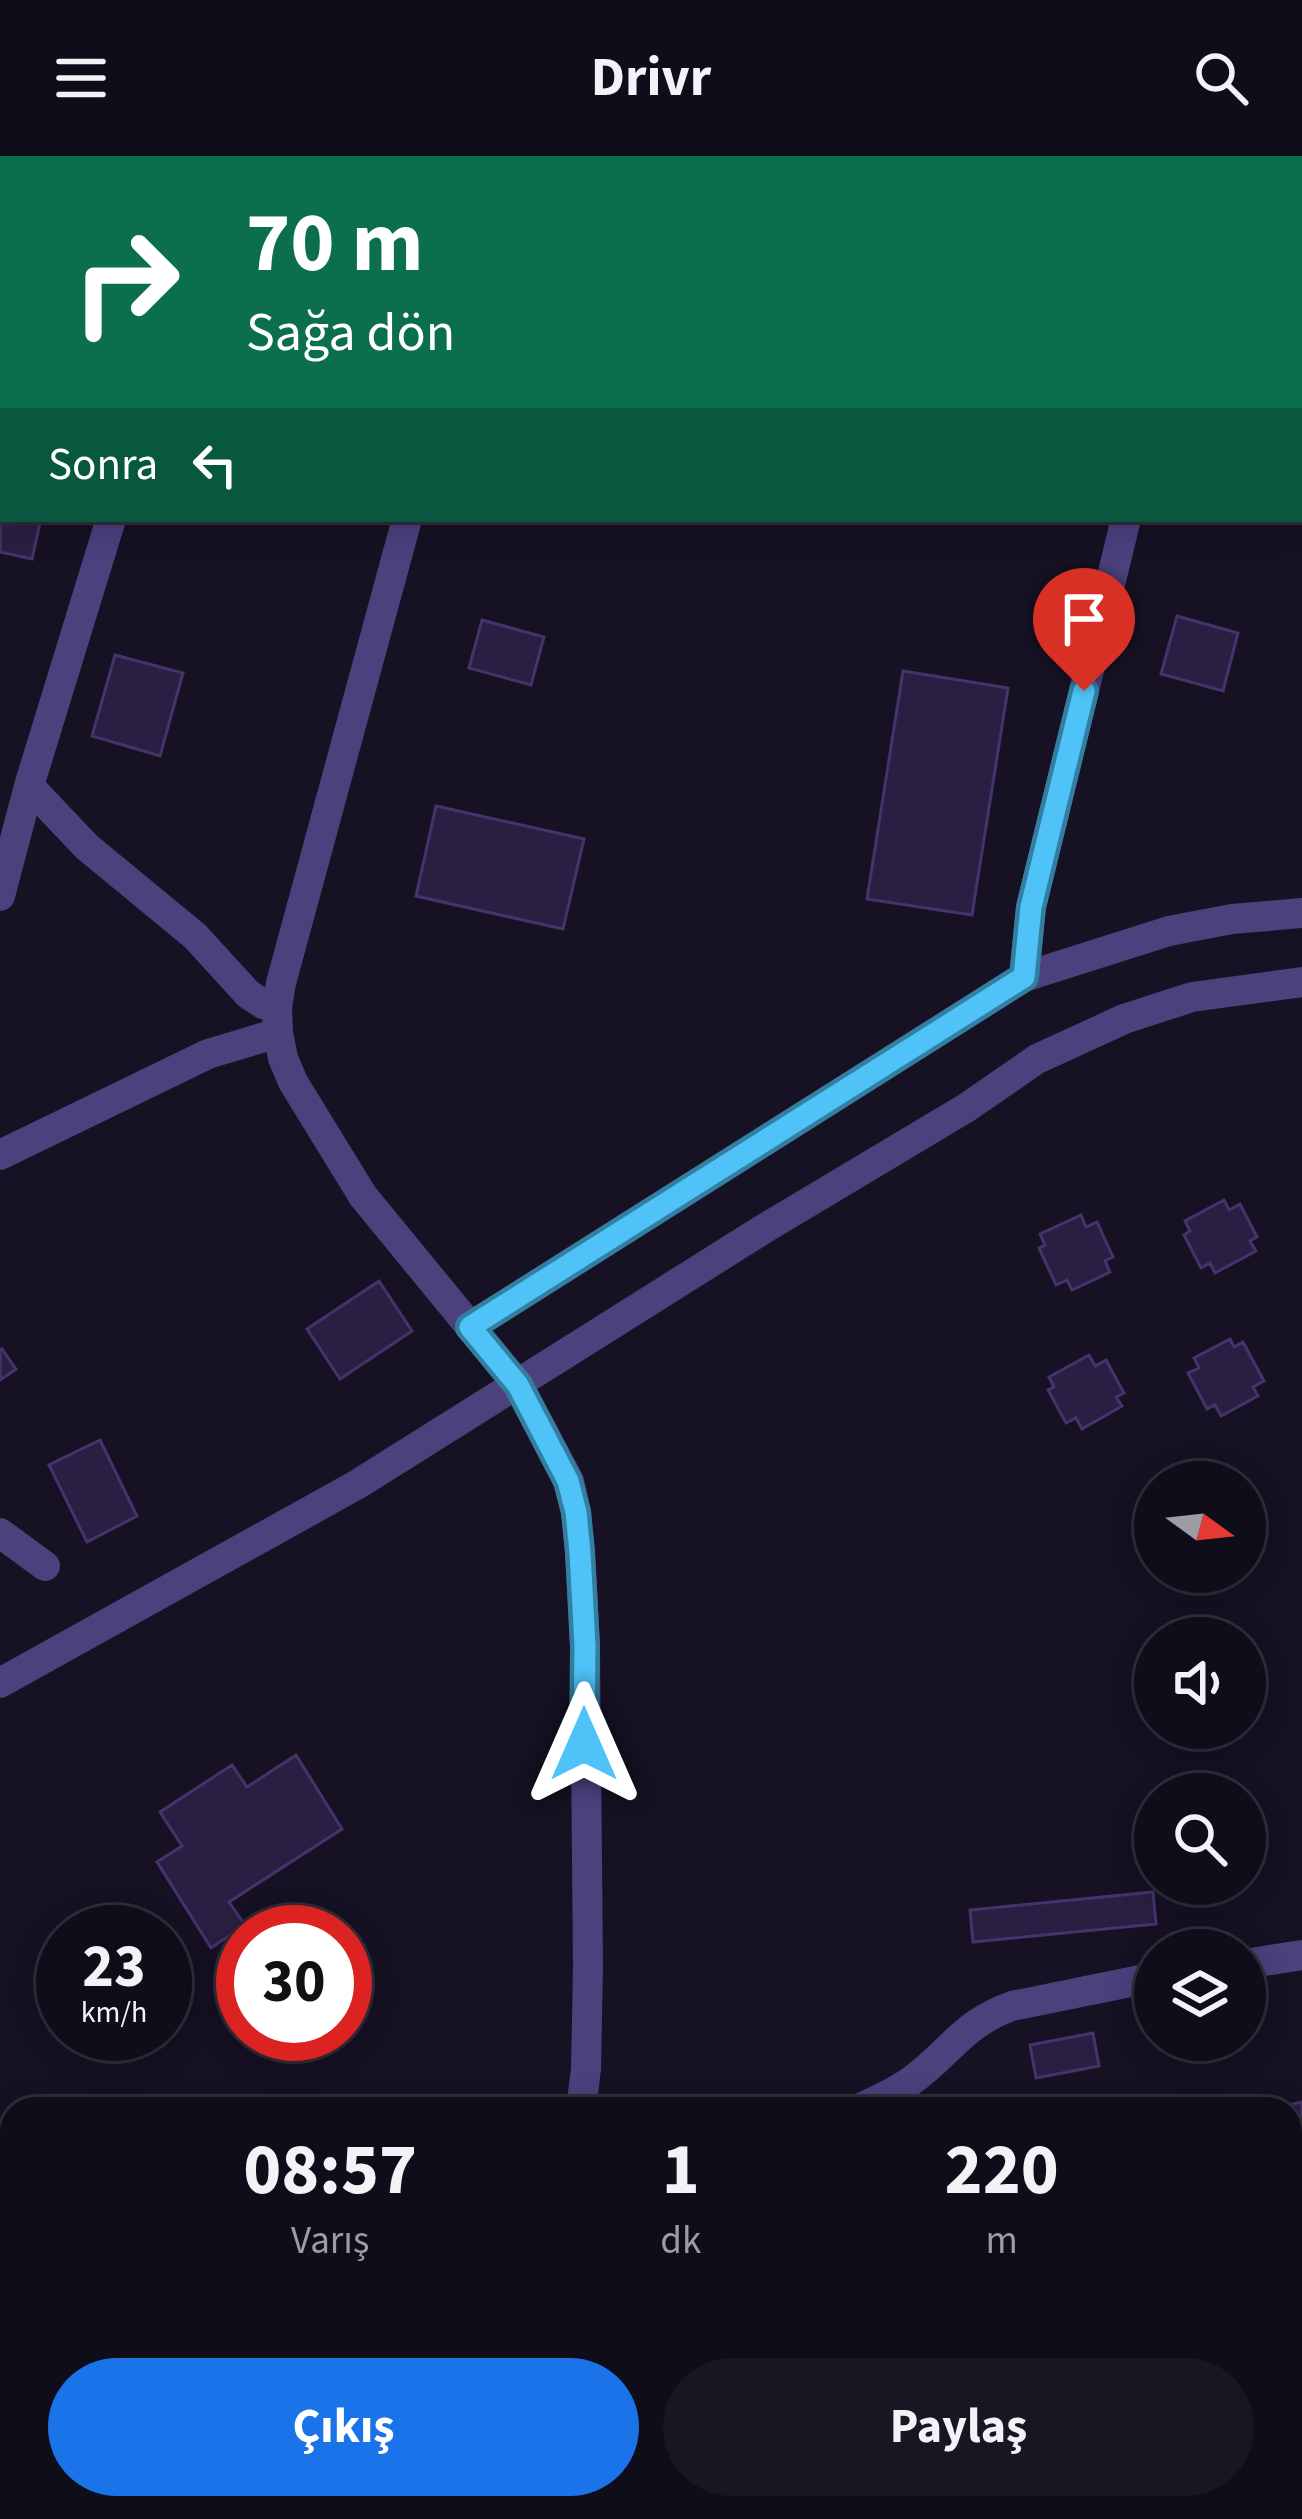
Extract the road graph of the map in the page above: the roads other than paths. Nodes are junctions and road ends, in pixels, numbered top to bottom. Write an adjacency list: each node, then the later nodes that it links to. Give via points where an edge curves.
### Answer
1 (110, 522): 4 (street)
2 (406, 522): 9 (street, via 281,983)
3 (1125, 522): 7 (street, via 1031,907)
4 (29, 786): 5 (street); 9 (street)
5 (0, 896)
6 (1302, 913): 7 (street, via 1169,931)
7 (1024, 977): 11 (street)
8 (1302, 982): 12 (street, via 1192,998 1124,1018 1037,1059)
9 (278, 1020): 10 (street); 11 (street, via 293,1082 363,1196)
10 (0, 1155)
11 (470, 1327): 12 (street)
12 (518, 1385): 15 (street); 19 (street, via 568,1481 580,1552 588,1967)
13 (0, 1533): 14 (street)
14 (45, 1566)
15 (0, 1684)
16 (1302, 1955): 17 (street)
17 (1266, 1961)
18 (1134, 1981): 20 (street, via 996,2012)
19 (582, 2097)
20 (881, 2097)

